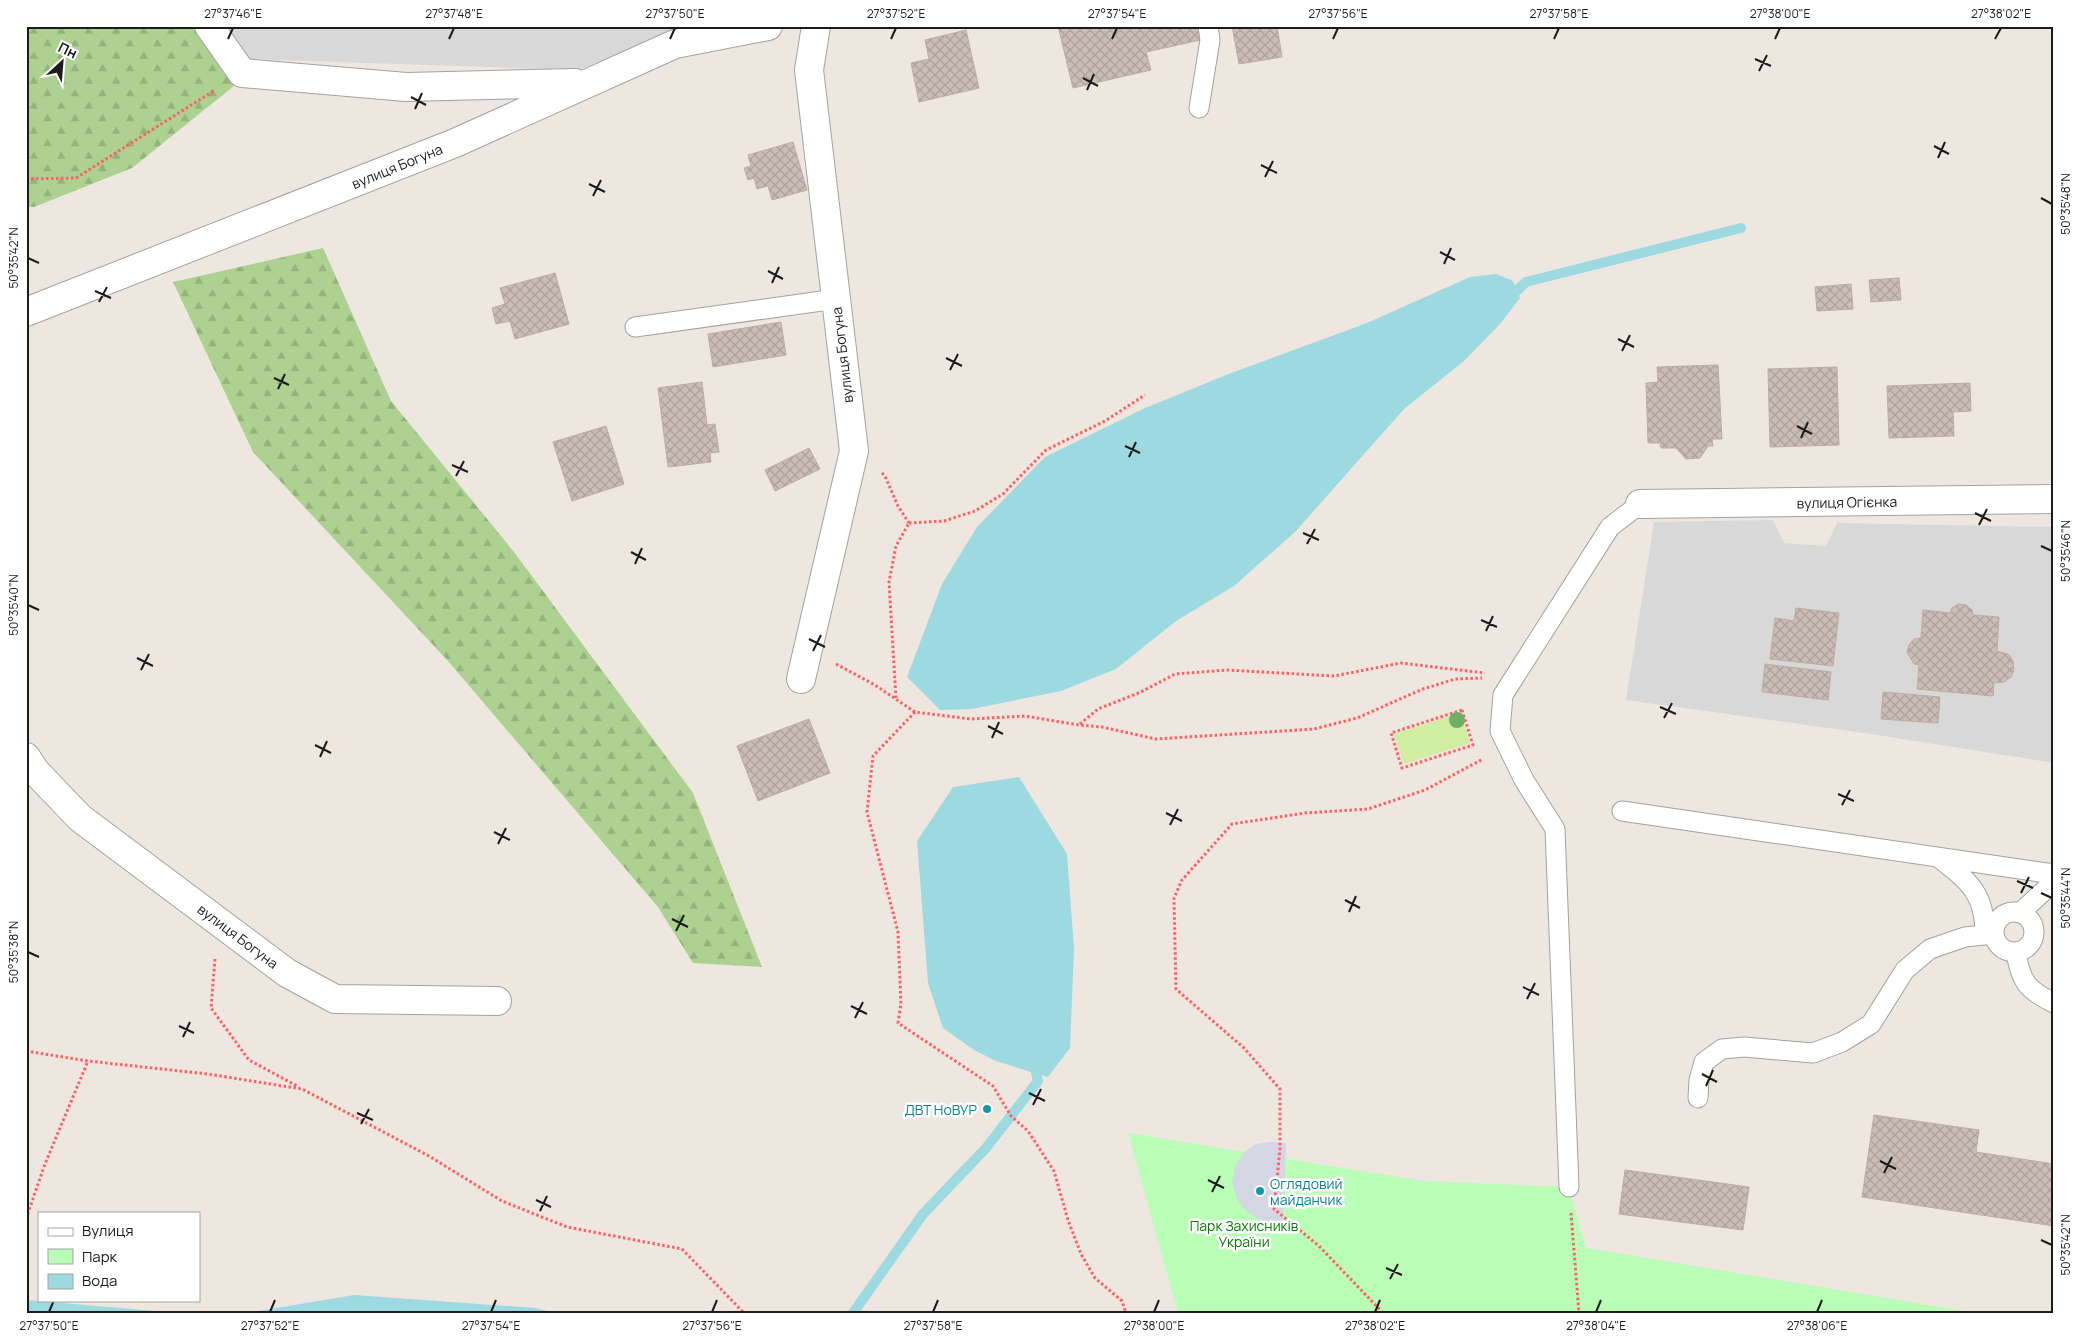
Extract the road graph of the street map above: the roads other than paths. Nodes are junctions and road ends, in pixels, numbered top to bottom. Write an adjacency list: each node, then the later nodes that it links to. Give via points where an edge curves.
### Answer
1 (208, 26): 6 (street, via 242,73 406,87)
2 (768, 26): 5 (street, вулиця Богуна)
3 (816, 26): 8 (street, вулиця Богуна, via 809,70)
4 (1208, 26): 7 (lane, via 1210,40)
5 (672, 35): 6 (street, вулиця Богуна)
6 (589, 82): 9 (street, вулиця Богуна, via 455,142)
7 (1199, 108)
8 (836, 299): 10 (lane); 13 (street, вулиця Богуна, via 854,451)
9 (26, 312)
10 (635, 327)
11 (2054, 499): 12 (street, вулиця Огієнка)
12 (1640, 504): 25 (lane, via 1610,527 1503,696 1500,731 1524,780 1555,829)
13 (801, 679)
14 (26, 757): 22 (street, вулиця Богуна, via 80,818 286,972 335,999)
15 (1622, 811): 16 (lane)
16 (1938, 857): 17 (lane); 20 (lane, via 1963,876 1977,893)
17 (2054, 874)
18 (2054, 886): 19 (lane, via 2047,888)
19 (2020, 913): 20 (lane, via 2002,915); 21 (lane, via 2033,925 2034,934 2032,943)
20 (1989, 935): 21 (lane, via 2007,952); 24 (lane, via 1965,937 1930,949 1905,970 1871,1024 1842,1042 1813,1053 1722,1048 1704,1062)
21 (2016, 953): 23 (lane, via 2023,982 2036,995)
22 (497, 1001)
23 (2054, 1004)
24 (1698, 1098)
25 (1570, 1187)

